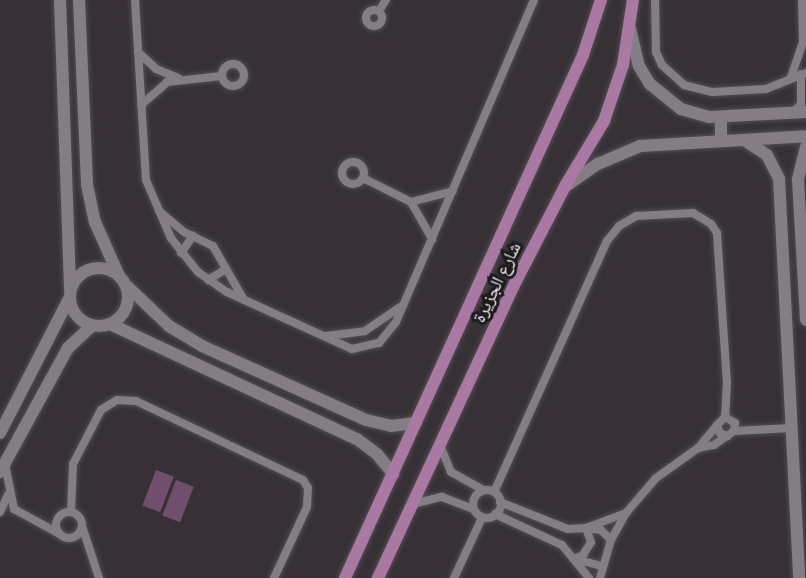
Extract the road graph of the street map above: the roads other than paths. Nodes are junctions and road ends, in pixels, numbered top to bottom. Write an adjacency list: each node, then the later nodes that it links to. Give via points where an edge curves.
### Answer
1 (60, 0): 42 (street)
2 (79, 0): 39 (street, via 87,185 95,222)
3 (135, 0): 13 (street)
4 (386, 0): 10 (street)
5 (534, 0): 30 (street)
6 (601, 0): 50 (main road, شارع الجزيرة, via 578,66)
7 (633, 0): 11 (main road, شارع الجزيرة)
8 (655, 0): 17 (street, via 656,52 662,65 684,85 712,92 766,89)
9 (802, 0): 12 (street)
10 (379, 11)
11 (629, 25): 23 (street, via 639,66 664,98 695,115); 29 (main road, شارع الجزيرة, via 611,103 595,139)
12 (805, 45): 17 (street)
13 (138, 52): 14 (street); 20 (street)
14 (156, 69): 18 (street); 19 (street)
15 (803, 74): 17 (street); 22 (street, via 801,104)
16 (222, 76): 18 (street)
17 (791, 77)
18 (178, 78): 19 (street)
19 (157, 88): 20 (street)
20 (141, 105): 34 (street, via 146,180)
21 (806, 112): 22 (street)
22 (792, 113): 23 (street)
23 (721, 117): 26 (street)
24 (806, 136): 25 (street)
25 (744, 140): 26 (street); 32 (street, via 771,160)
26 (721, 141): 29 (street, via 640,146 598,164)
27 (806, 147): 31 (street, via 799,168)
28 (363, 178): 33 (street)
29 (565, 186): 55 (main road, شارع الجزيرة)
30 (453, 191): 33 (street); 36 (street)
31 (799, 192): 32 (street); 45 (street)
32 (780, 193): 52 (street)
33 (411, 202): 36 (street)
34 (155, 208): 35 (street); 37 (street)
35 (193, 236): 37 (street); 38 (street, via 213,246)
36 (432, 239): 44 (street)
37 (181, 253): 40 (street)
38 (226, 269): 40 (street); 43 (street)
39 (119, 276): 41 (street); 42 (street, via 95,268 80,275)
40 (208, 280): 43 (street)
41 (127, 286): 46 (street, via 124,313); 50 (street, via 169,326 202,346 366,420 391,426)
42 (70, 294): 47 (street, via 76,316); 53 (street, via 53,337)
43 (244, 301): 48 (street)
44 (402, 305): 48 (street, via 365,331); 48 (street, via 389,334 366,349 352,350)
45 (806, 320)
46 (110, 324): 47 (street); 58 (street, via 357,439 377,454)
47 (92, 326): 57 (street, via 68,348)
48 (319, 335)
49 (725, 417): 51 (street); 54 (street, via 735,423); 60 (street, via 727,382 717,233 711,224 693,213 636,216 619,226 607,242)
50 (417, 423): 58 (main road, شارع الجزيرة)
51 (717, 425): 54 (street, via 720,433); 56 (street)
52 (792, 428): 54 (street); 84 (street)
53 (0, 433)
54 (731, 434): 56 (street, via 714,445)
55 (440, 445): 59 (street, via 451,472); 63 (main road, شارع الجزيرة)
56 (698, 448): 68 (street, via 656,478)
57 (2, 468): 61 (street)
58 (393, 474): 79 (main road, شارع الجزيرة)
59 (484, 490): 60 (street); 65 (street)
60 (495, 490): 62 (street)
61 (8, 495): 64 (street); 67 (street)
62 (500, 502): 69 (street); 72 (street, via 560,528)
63 (413, 504): 65 (street, via 442,496); 80 (main road, شارع الجزيرة)
64 (14, 509): 67 (street); 73 (street)
65 (474, 509): 70 (street)
66 (71, 512): 71 (street, via 80,517); 73 (street, via 56,520); 78 (street, via 73,464 101,410 117,400 136,401 303,480 308,488 307,507)
67 (0, 513)
68 (626, 513): 72 (street); 74 (street)
69 (495, 514): 70 (street); 75 (street, via 562,545)
70 (482, 518): 81 (street)
71 (82, 526): 73 (street, via 75,537); 77 (street)
72 (586, 528): 74 (street, via 601,530); 75 (street, via 591,542 583,555)
73 (58, 533)
74 (611, 540): 76 (street)
75 (576, 558): 76 (street); 82 (street)
76 (602, 566): 83 (street)
77 (99, 578)
78 (274, 578)
79 (345, 578)
80 (378, 578)
81 (454, 578)
82 (589, 578)
83 (600, 578)
84 (799, 578)

